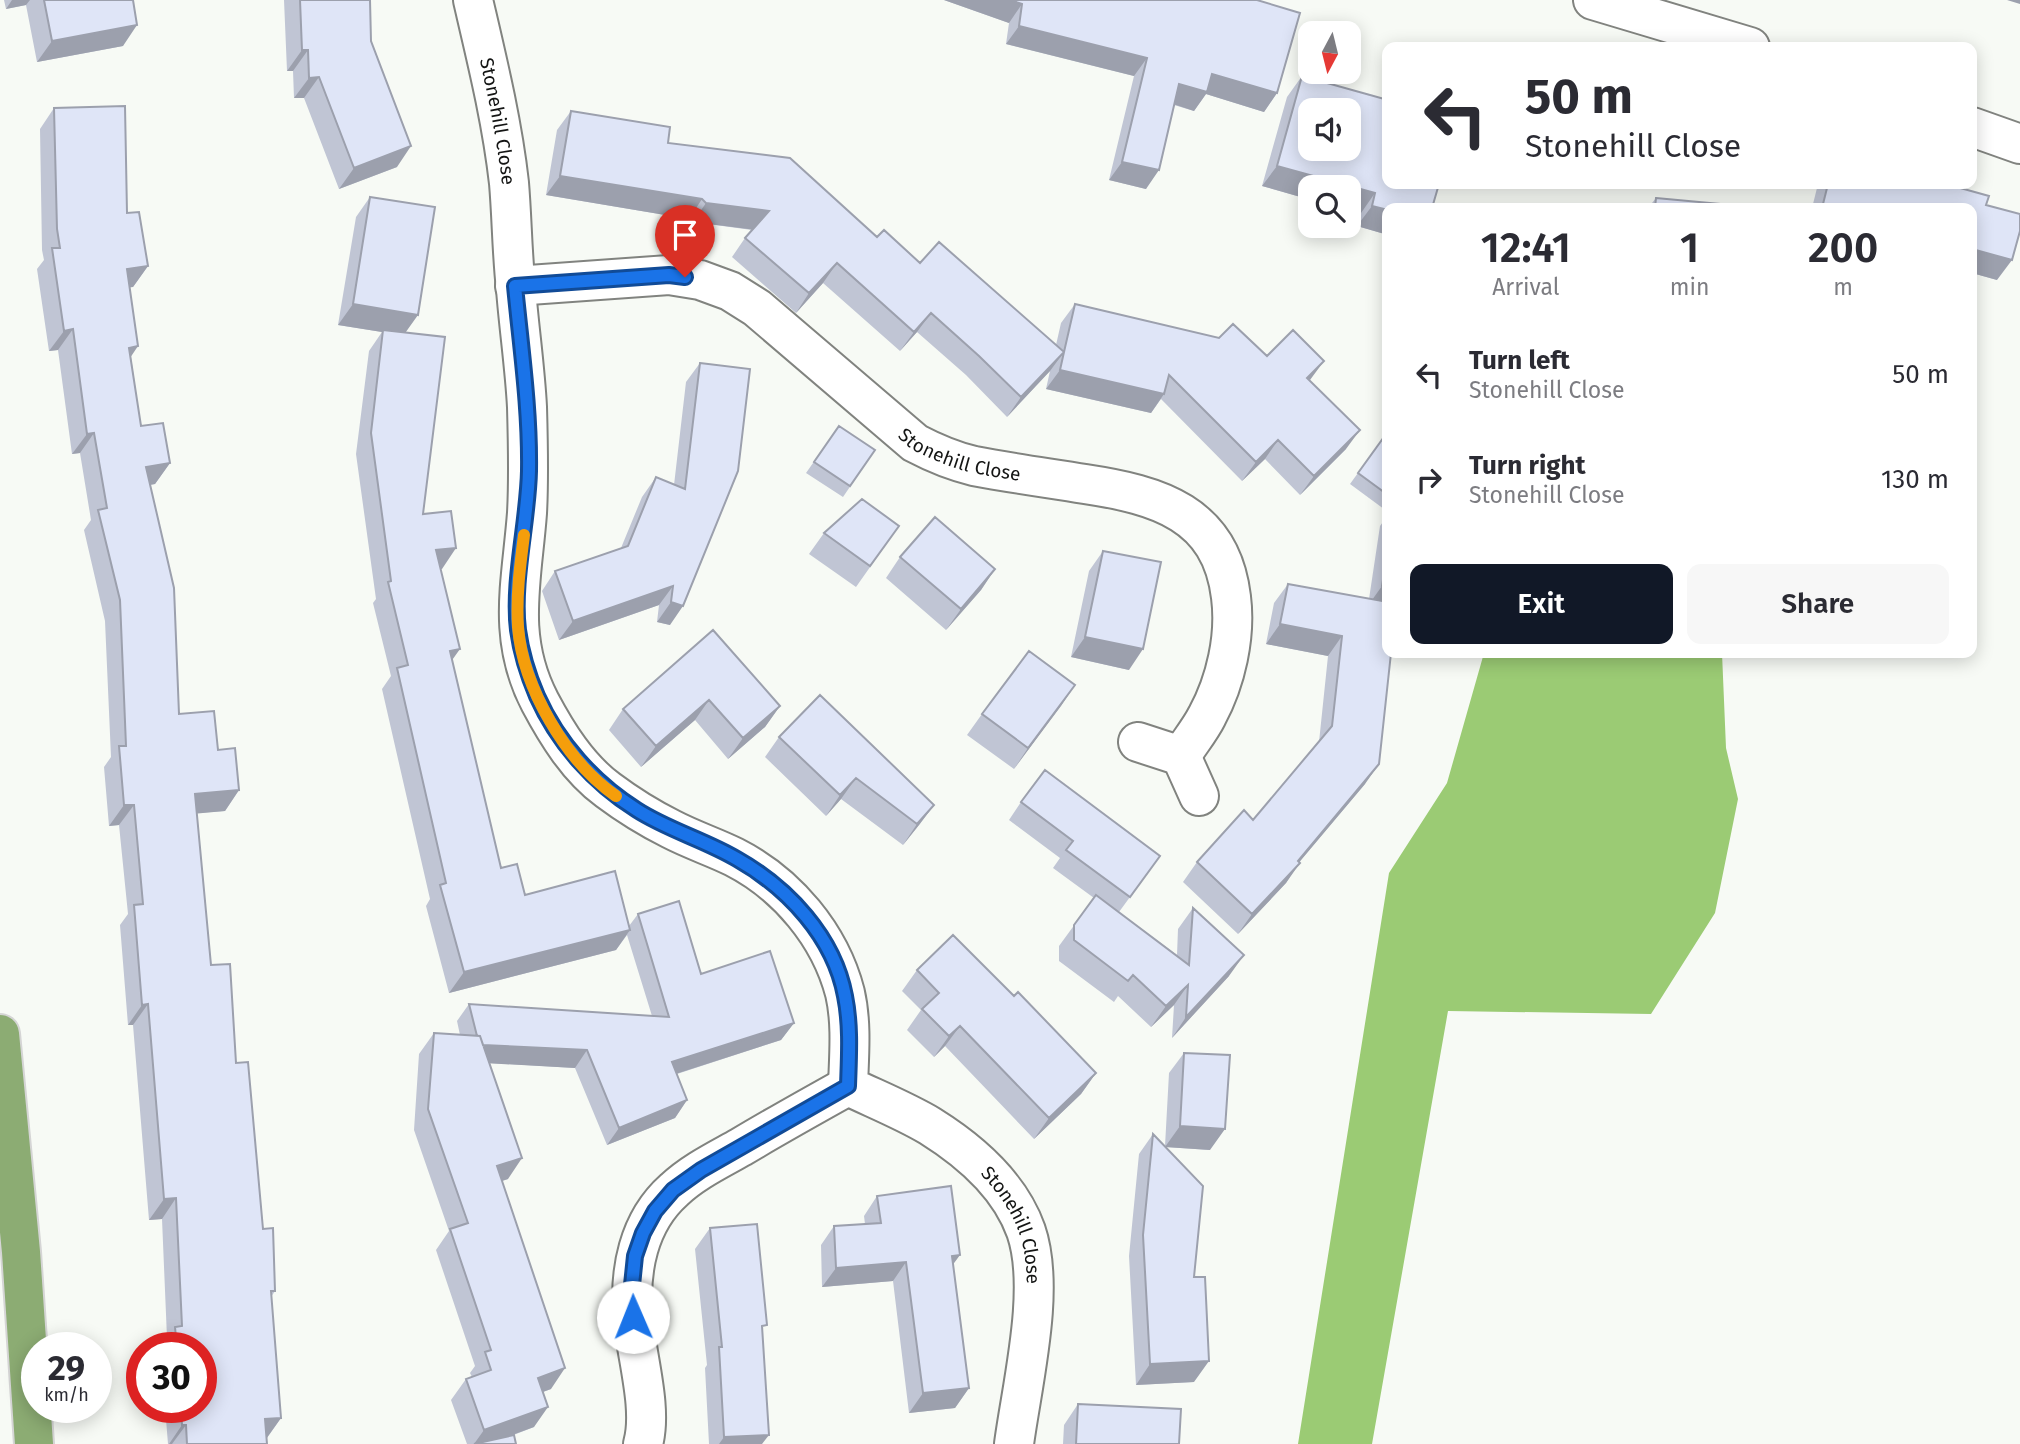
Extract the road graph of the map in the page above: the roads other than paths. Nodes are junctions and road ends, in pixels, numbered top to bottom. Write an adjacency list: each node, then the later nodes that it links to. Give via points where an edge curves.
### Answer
1 (473, 0): 6 (street, Stonehill Close, via 507,169)
2 (1593, 0): 3 (street)
3 (1733, 42)
4 (1977, 129): 5 (street)
5 (2020, 144)
6 (515, 286): 8 (street, Stonehill Close, via 669,275 700,280 757,307 915,443 944,458 1144,495 1175,508 1201,527 1216,549 1229,578 1233,609 1222,681 1208,716); 11 (street, Stonehill Close, via 529,471 518,629 538,698 576,759 605,788 673,830 736,858 768,878 796,904 834,961 845,995)
7 (1139, 741): 8 (street)
8 (1181, 756): 9 (street)
9 (1199, 796)
10 (0, 1034): 12 (highway)
11 (848, 1086): 13 (street, via 701,1170 673,1190 655,1211 635,1256 632,1285 647,1416); 14 (street, Stonehill Close, via 929,1125 959,1147 991,1175 1012,1202 1026,1232 1033,1301)
12 (34, 1444)
13 (643, 1444)
14 (1014, 1444)

